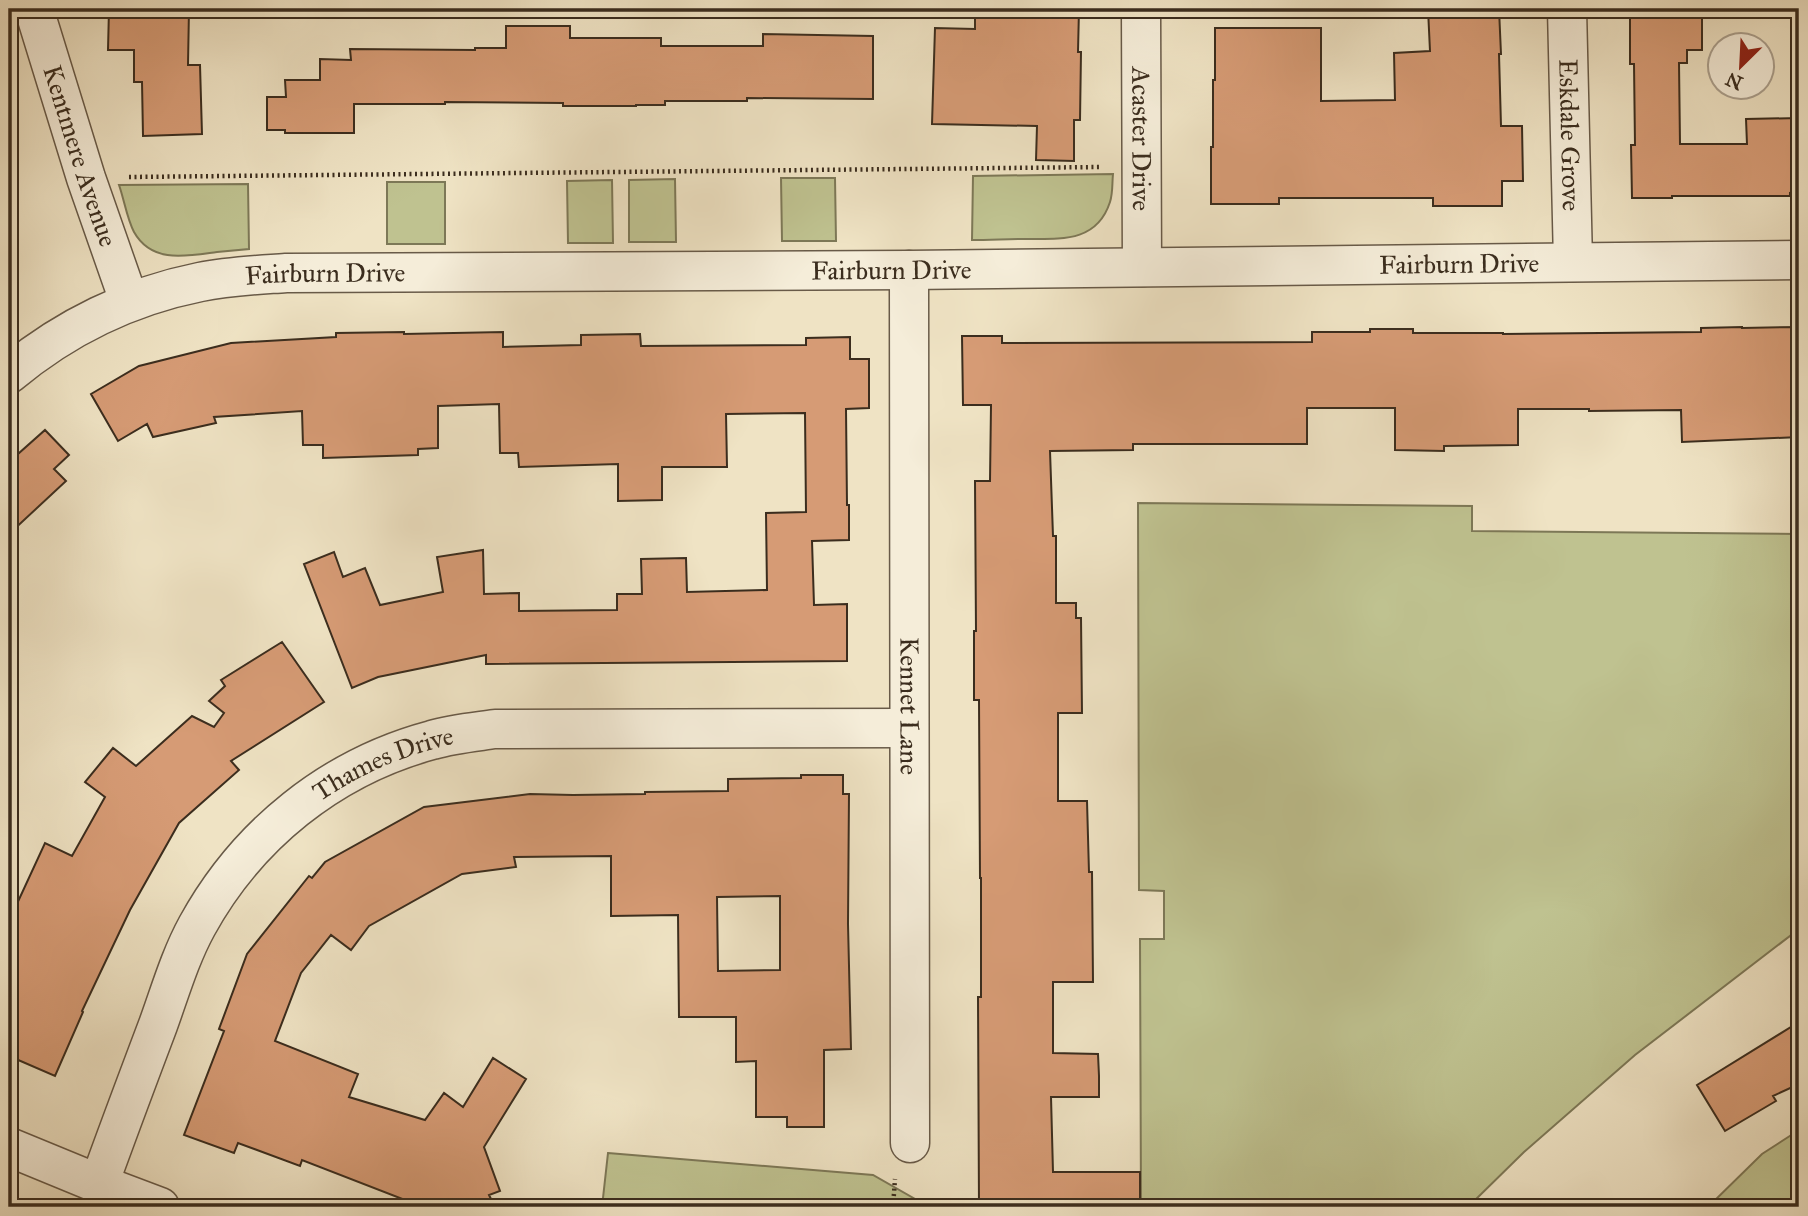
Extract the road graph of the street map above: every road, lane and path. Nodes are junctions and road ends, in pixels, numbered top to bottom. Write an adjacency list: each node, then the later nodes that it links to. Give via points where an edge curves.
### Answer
1 (34, 9): 5 (street, Kentmere Avenue)
2 (1141, 9): 4 (street, Acaster Drive)
3 (1567, 9): 7 (street, Eskdale Grove)
4 (1140, 166): 5 (path); 8 (street, Acaster Drive)
5 (86, 178): 10 (street, Kentmere Avenue)
6 (1799, 260): 7 (street, Fairburn Drive)
7 (1573, 262): 8 (street, Fairburn Drive)
8 (1142, 267): 9 (street, Fairburn Drive)
9 (909, 270): 10 (street, Fairburn Drive, via 286,274 201,282); 12 (street, Kennet Lane)
10 (129, 302): 11 (street, Fairburn Drive, via 53,342)
11 (9, 374)
12 (909, 728): 13 (street, Kennet Lane); 15 (street, Thames Drive, via 495,729 433,740 346,775 271,830 211,902 183,956)
13 (910, 1143)
14 (9, 1147): 15 (street)
15 (99, 1184): 16 (street)
16 (160, 1207)

